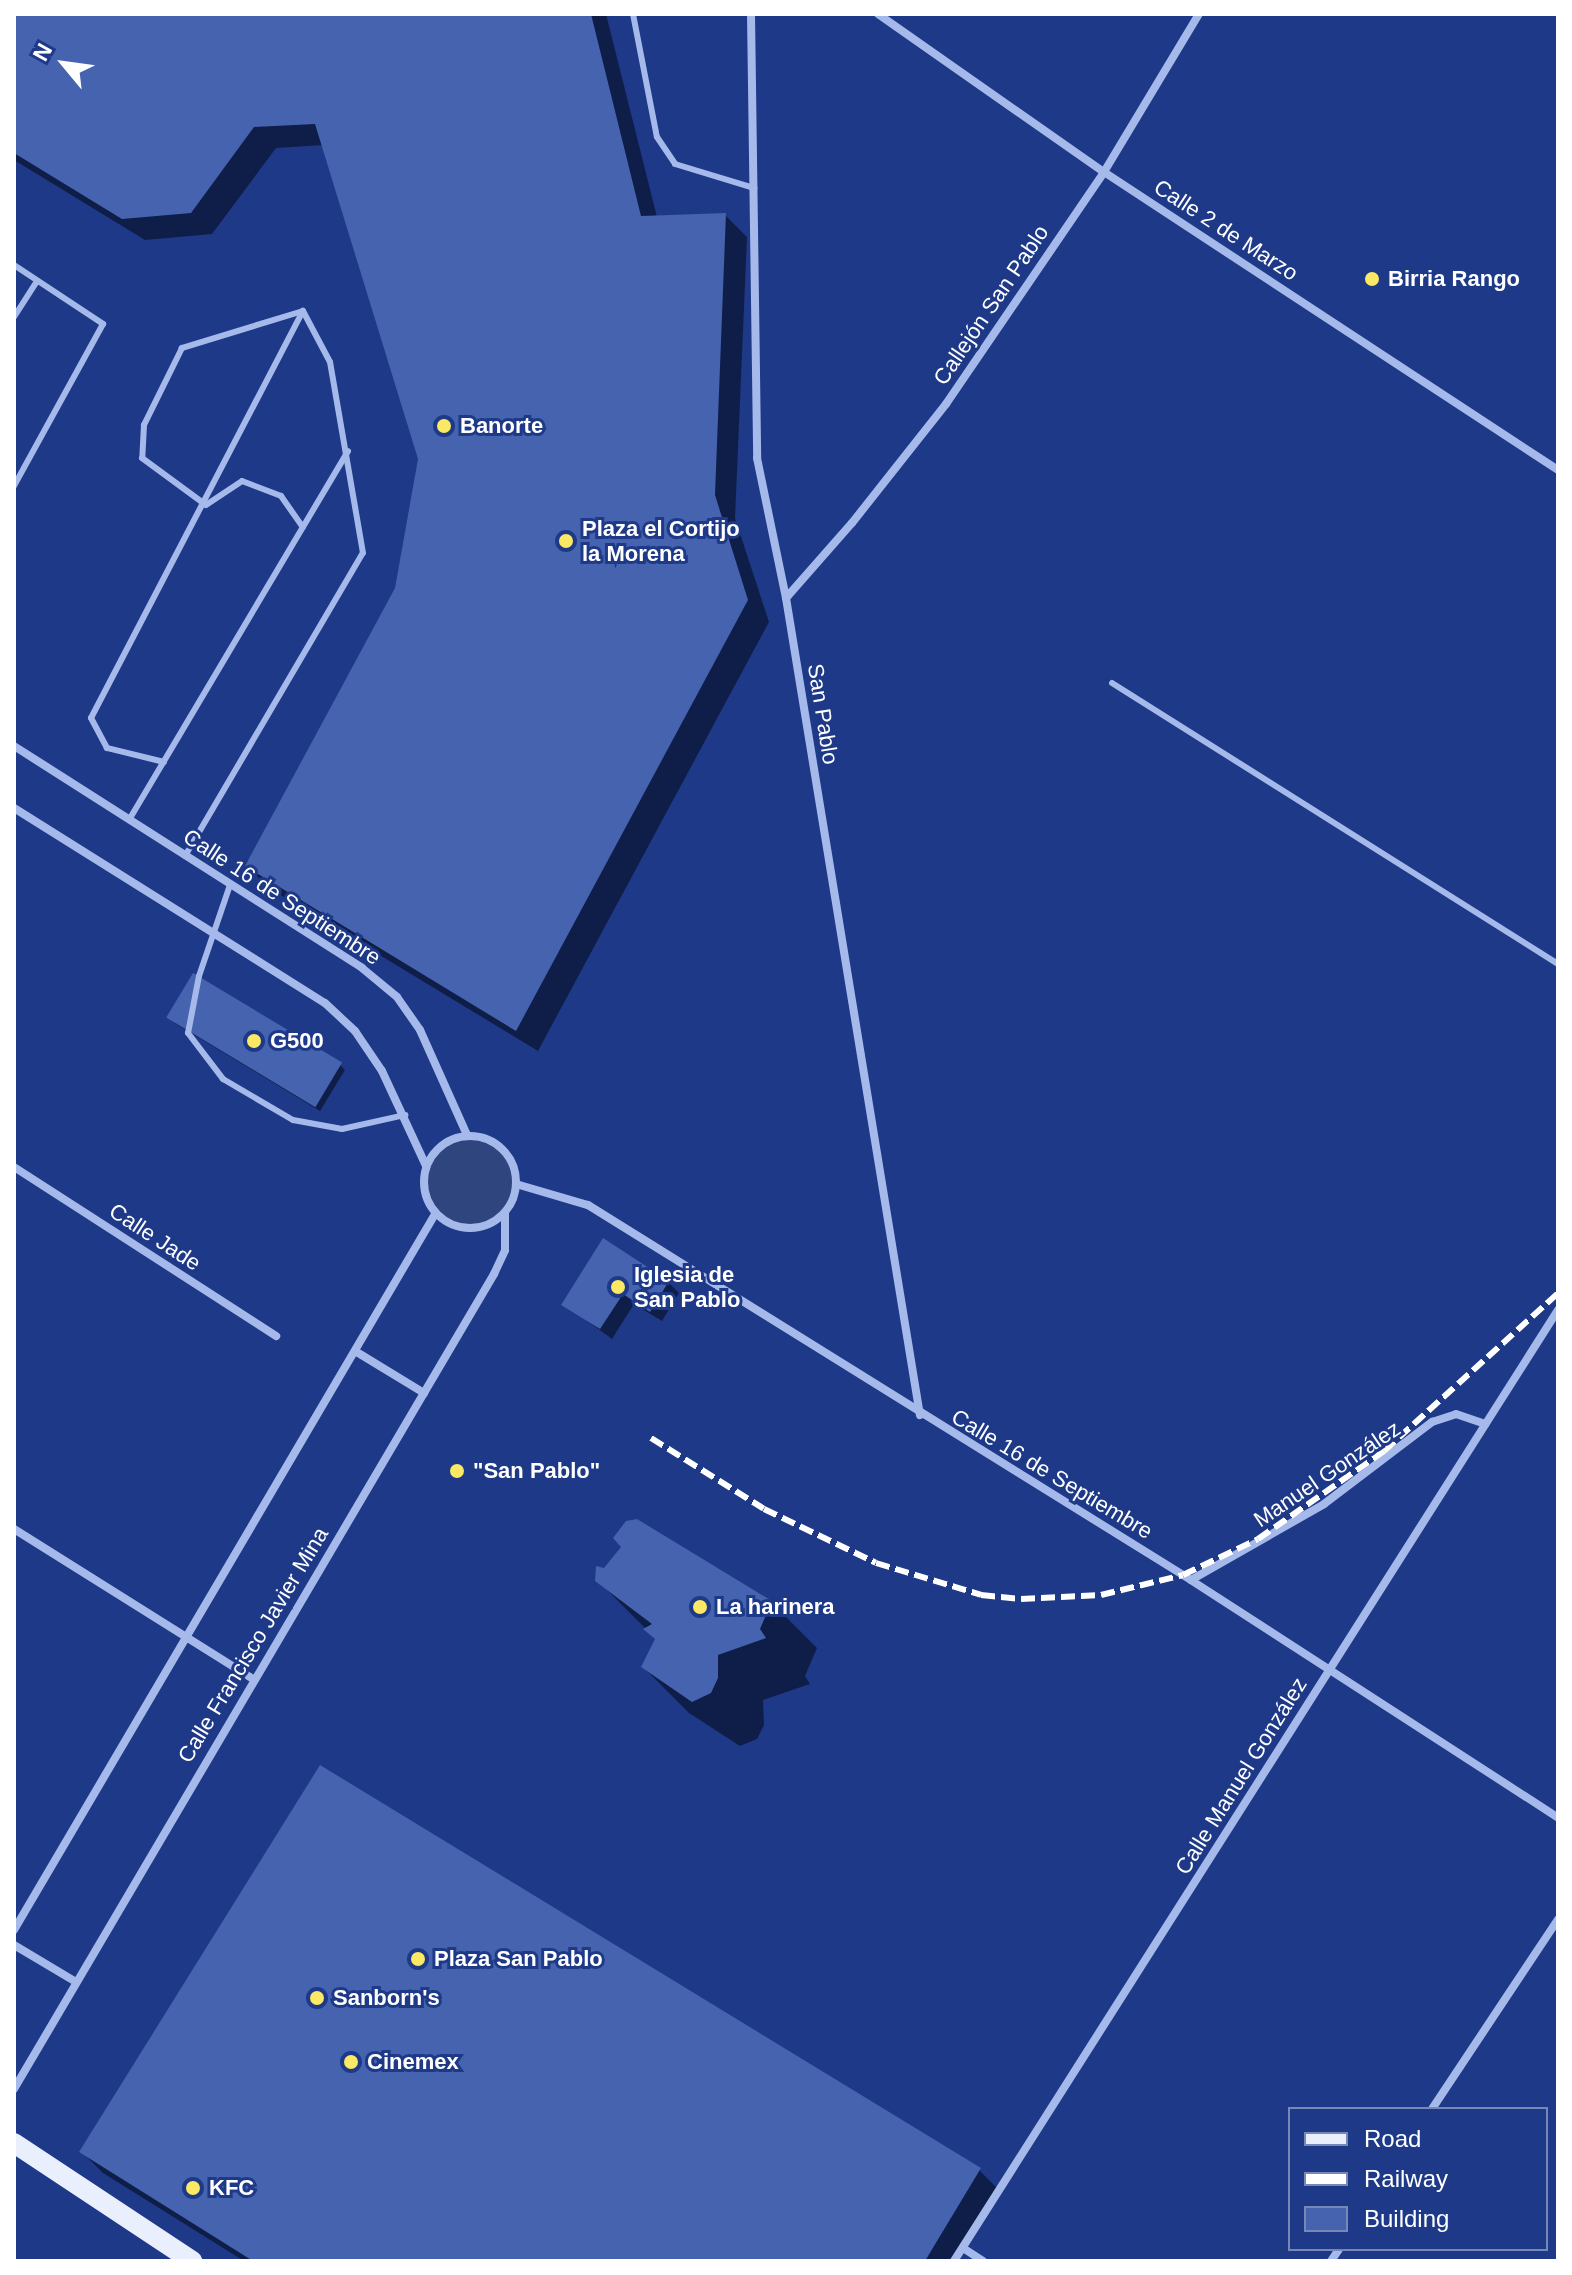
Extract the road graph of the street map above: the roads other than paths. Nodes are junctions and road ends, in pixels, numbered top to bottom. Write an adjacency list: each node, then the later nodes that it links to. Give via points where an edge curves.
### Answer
1 (633, 14): 6 (lane, via 657,137 675,164)
2 (751, 14): 6 (street, San Pablo)
3 (878, 14): 5 (street, Calle 2 de Marzo)
4 (1199, 14): 5 (street, Callejón San Pablo)
5 (1104, 172): 12 (street, Calle 2 de Marzo); 16 (street, Callejón San Pablo, via 946,404)
6 (754, 188): 16 (street, San Pablo, via 757,458)
7 (14, 265): 8 (lane)
8 (37, 281): 10 (lane); 13 (lane, via 103,324)
9 (303, 311): 11 (lane, via 330,362); 14 (lane); 14 (lane, via 182,348 144,425 142,458)
10 (14, 317)
11 (348, 451): 15 (lane); 22 (lane, via 363,553)
12 (1558, 470)
13 (14, 486)
14 (206, 505): 15 (lane, via 242,481 281,496); 19 (lane, via 91,718 107,748)
15 (303, 527): 19 (lane)
16 (786, 598): 37 (street, San Pablo)
17 (1112, 683): 25 (lane)
18 (14, 746): 21 (street, Calle 16 de Septiembre)
19 (164, 762): 21 (lane)
20 (14, 808): 24 (street)
21 (129, 820): 22 (street, Calle 16 de Septiembre)
22 (185, 856): 23 (street, Calle 16 de Septiembre)
23 (230, 885): 24 (lane); 27 (street, Calle 16 de Septiembre, via 362,968 397,997 420,1030)
24 (211, 933): 26 (street, via 325,1003 355,1031); 26 (lane, via 188,1033 223,1079 293,1120 342,1129)
25 (1558, 964)
26 (405, 1115): 28 (street)
27 (467, 1135): 28 (street, via 450,1140); 30 (street, via 486,1138 503,1149)
28 (426, 1166): 32 (street, via 423,1183)
29 (14, 1167): 34 (street, Calle Jade)
30 (516, 1184): 31 (street); 37 (street, Calle 16 de Septiembre, via 588,1205)
31 (505, 1213): 32 (street, via 470,1229 447,1224); 36 (street, Calle Francisco Javier Mina, via 505,1250)
32 (435, 1214): 35 (street)
33 (1558, 1310): 38 (street, Calle Manuel González)
34 (276, 1336)
35 (355, 1351): 36 (street); 41 (street)
36 (424, 1393): 43 (street, Calle Francisco Javier Mina)
37 (920, 1415): 40 (street, Calle 16 de Septiembre)
38 (1485, 1424): 40 (street, Manuel González, via 1456,1414 1432,1422 1324,1504); 42 (street, Calle Manuel González)
39 (14, 1529): 41 (street)
40 (1191, 1580): 42 (street, Calle 16 de Septiembre)
41 (188, 1636): 43 (street); 46 (street)
42 (1329, 1670): 44 (street, Calle 16 de Septiembre); 52 (street, Calle Manuel González)
43 (253, 1679): 48 (street, Calle Francisco Javier Mina)
44 (1558, 1818)
45 (1558, 1919): 50 (street)
46 (14, 1930)
47 (14, 1945): 48 (street)
48 (76, 1982): 49 (street, Calle Francisco Javier Mina)
49 (14, 2089)
50 (1433, 2107)
51 (14, 2143): 53 (main road)
52 (963, 2248): 54 (street, Calle Manuel González); 55 (street)
53 (192, 2261)
54 (954, 2261)
55 (983, 2261)

